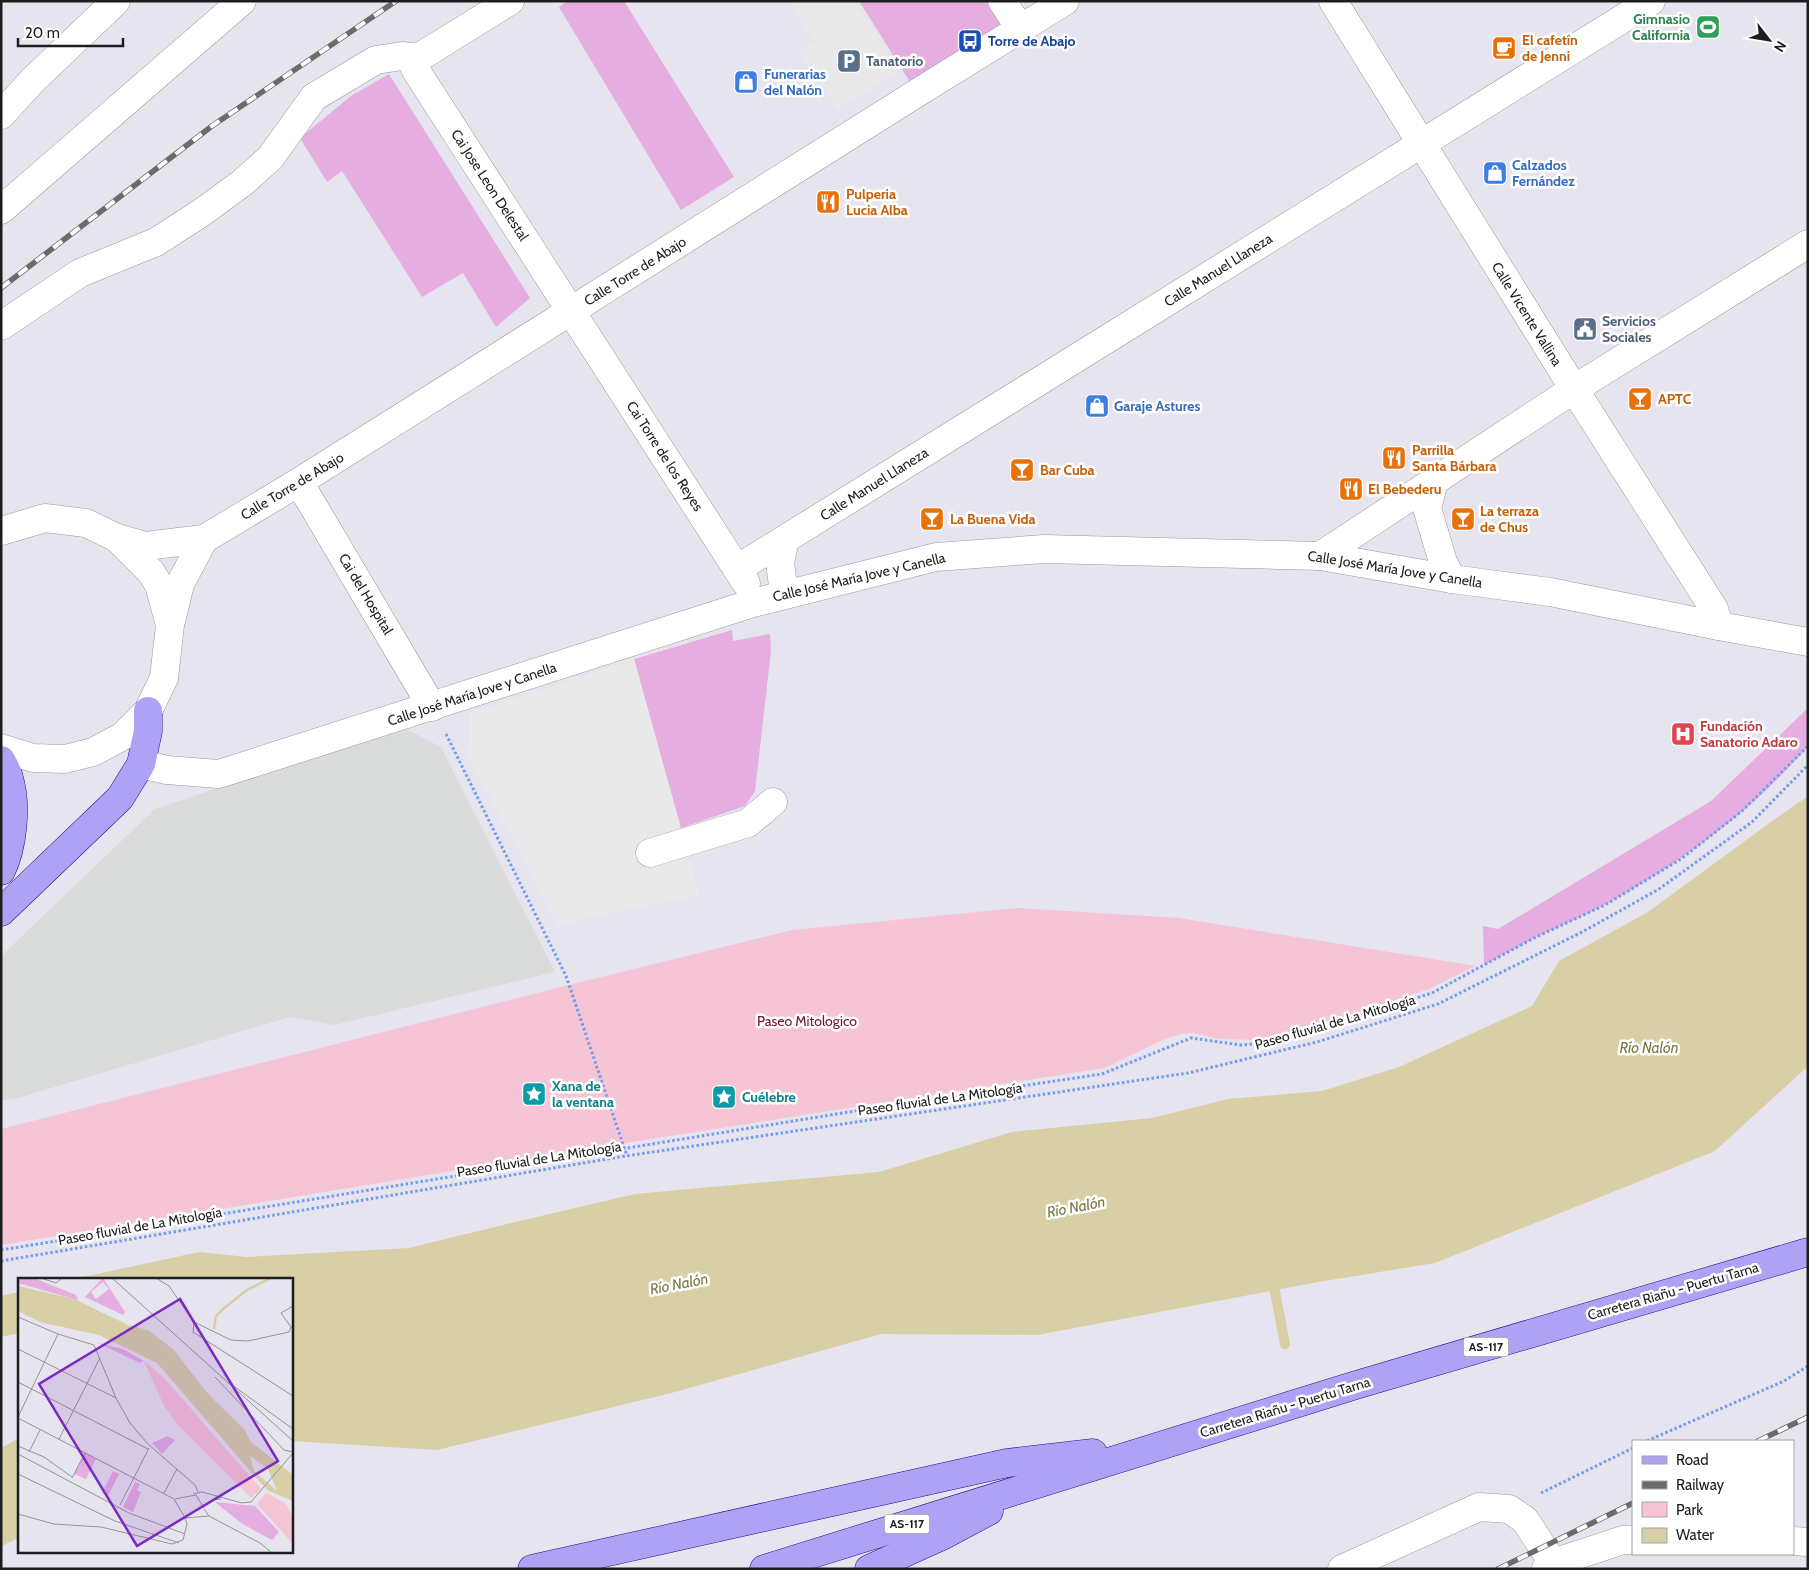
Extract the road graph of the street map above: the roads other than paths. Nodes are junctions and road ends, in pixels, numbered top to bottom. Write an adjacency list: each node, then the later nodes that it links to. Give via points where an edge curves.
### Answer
1 (116, 1): 10 (street, via 32,80)
2 (242, 1): 12 (street)
3 (510, 1): 9 (street)
4 (1002, 1): 8 (street)
5 (1065, 1): 8 (street, Calle Torre de Abajo)
6 (1333, 1): 11 (street, Calle Vicente Vallina)
7 (1651, 1): 11 (street, Calle Manuel Llaneza)
8 (1020, 28): 14 (street, Calle Torre de Abajo)
9 (418, 58): 14 (street, Cai Jose Leon Delestal, via 415,69); 15 (street, via 402,56 376,60 314,97 270,158 201,213 156,242 80,273)
10 (1, 115)
11 (1421, 144): 16 (street, Calle Vicente Vallina); 22 (street, Calle Manuel Llaneza)
12 (1, 210)
13 (1808, 244): 16 (street)
14 (572, 311): 18 (street, Calle Torre de Abajo); 24 (street, Cai Torre de los Reyes)
15 (1, 326)
16 (1574, 388): 17 (street); 29 (street, Calle Vicente Vallina, via 1714,609)
17 (1434, 481): 23 (street); 25 (street, via 1427,508 1442,562)
18 (299, 482): 21 (street, Calle Torre de Abajo); 31 (street, Cai del Hospital)
19 (1, 531): 20 (street, via 45,518 86,523)
20 (117, 538): 21 (street, Calle Torre de Abajo, via 144,546); 28 (street, via 151,572 159,586)
21 (204, 539): 28 (street, via 180,584)
22 (784, 540): 24 (street, Calle Manuel Llaneza); 26 (street, via 780,562)
23 (1320, 556): 25 (street, Calle José María Jove y Canella); 26 (street, Calle José María Jove y Canella, via 1044,549 936,556)
24 (737, 569): 27 (street, Cai Torre de los Reyes, via 749,587)
25 (1452, 579): 29 (street, Calle José María Jove y Canella, via 1550,592)
26 (784, 594): 27 (street, Calle José María Jove y Canella)
27 (753, 603): 31 (street, Calle José María Jove y Canella)
28 (170, 625): 32 (street, via 164,678)
29 (1719, 626): 30 (street, Calle José María Jove y Canella)
30 (1808, 642)
31 (432, 707): 35 (street, Calle José María Jove y Canella, via 219,774 167,770)
32 (148, 711): 33 (street, via 123,736 93,752 65,759 33,758); 35 (main road, via 148,731)
33 (1, 748)
34 (1, 760): 38 (main road, via 10,779 13,811 12,840)
35 (141, 764): 39 (main road, via 120,798)
36 (773, 802): 37 (street, via 748,823)
37 (650, 854)
38 (1, 871)
39 (1, 912)
40 (1804, 1252): 41 (main road, Carretera Riañu - Puertu Tarna / AS-117)
41 (1171, 1443): 42 (main road, Carretera Riañu - Puertu Tarna / AS-117); 47 (main road, via 1008,1463)
42 (1050, 1479): 48 (main road, Carretera Riañu - Puertu Tarna / AS-117); 49 (main road, via 944,1535)
43 (1632, 1540): 46 (street, via 1623,1540)
44 (1794, 1541): 45 (street)
45 (1808, 1542)
46 (1550, 1566): 50 (street, via 1525,1520 1509,1509 1479,1507)
47 (532, 1569)
48 (764, 1569)
49 (869, 1569)
50 (1342, 1569)

